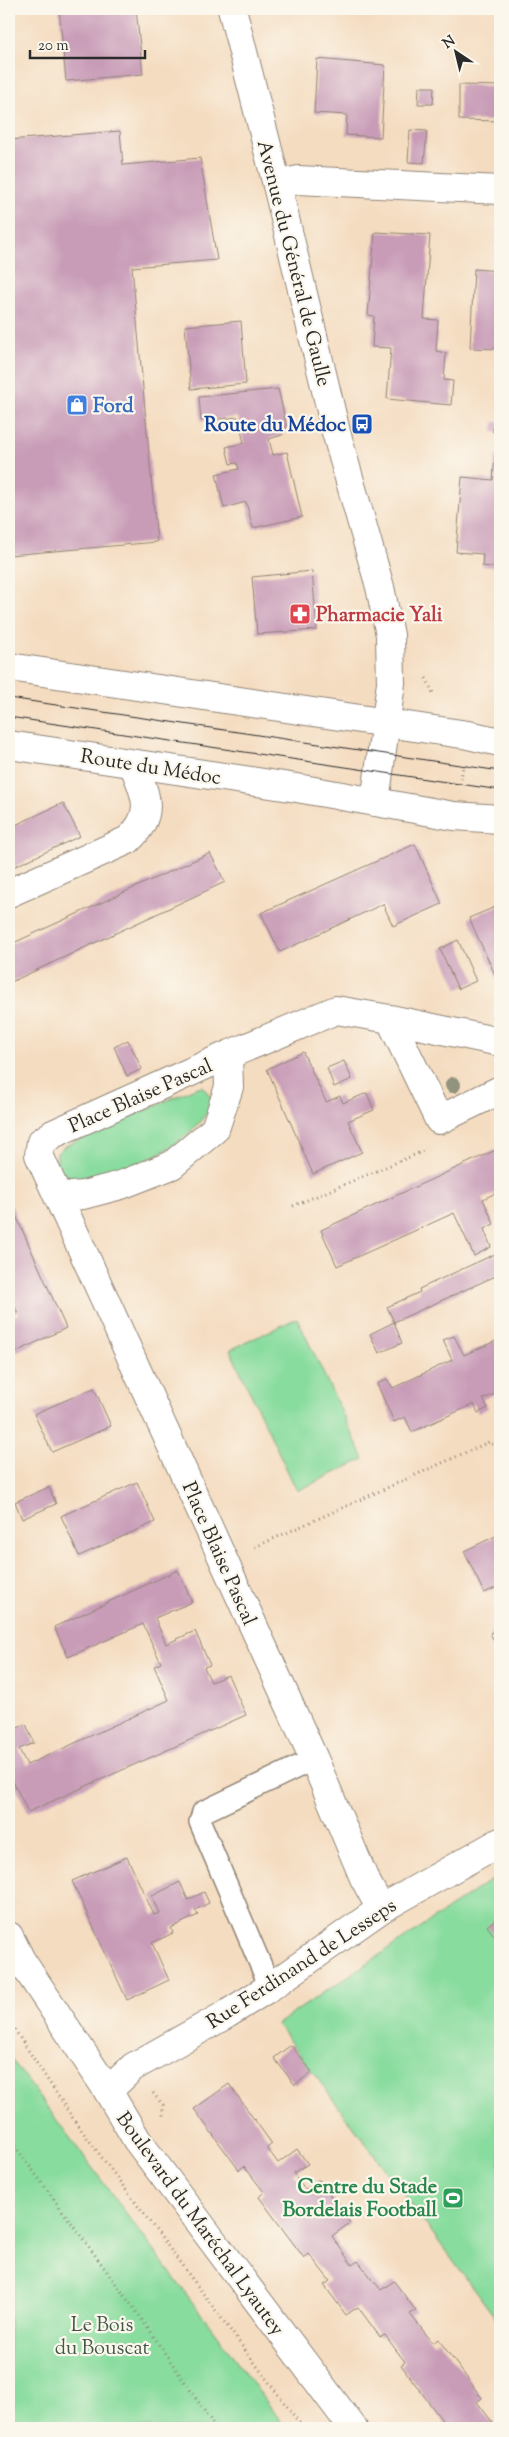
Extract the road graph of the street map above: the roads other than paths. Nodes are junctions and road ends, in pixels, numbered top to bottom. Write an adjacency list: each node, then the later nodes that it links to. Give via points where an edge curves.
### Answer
1 (232, 9): 2 (street, Avenue du Général de Gaulle)
2 (277, 185): 3 (street, via 298,180); 5 (street, Avenue du Général de Gaulle, via 336,432 380,587 390,635 391,683)
3 (500, 190)
4 (9, 667): 5 (street)
5 (387, 723): 6 (street); 9 (street, Avenue du Général de Gaulle)
6 (500, 742)
7 (9, 745): 8 (street, Route du Médoc)
8 (133, 764): 9 (street, Route du Médoc); 11 (street, via 147,805 139,830 128,840)
9 (375, 802): 10 (street, Route du Médoc, via 454,816)
10 (500, 819)
11 (9, 893)
12 (390, 1019): 13 (street); 14 (street, via 336,1010); 15 (street, via 439,1120)
13 (500, 1042)
14 (228, 1055): 16 (street, Place Blaise Pascal, via 229,1087 215,1129 172,1166 121,1185); 16 (street, Place Blaise Pascal, via 52,1134 41,1142 39,1155)
15 (500, 1090)
16 (58, 1198): 17 (street, Place Blaise Pascal)
17 (314, 1760): 19 (street, Place Blaise Pascal, via 364,1878); 21 (lane, via 203,1812 200,1822)
18 (500, 1842): 19 (street, Rue Ferdinand de Lesseps)
19 (381, 1909): 21 (street, Rue Ferdinand de Lesseps)
20 (9, 1936): 22 (street, Boulevard du Maréchal Lyautey, via 21,1960)
21 (270, 1987): 22 (street, Rue Ferdinand de Lesseps, via 133,2067)
22 (108, 2091): 23 (street, Boulevard du Maréchal Lyautey, via 137,2140)
23 (353, 2428)

